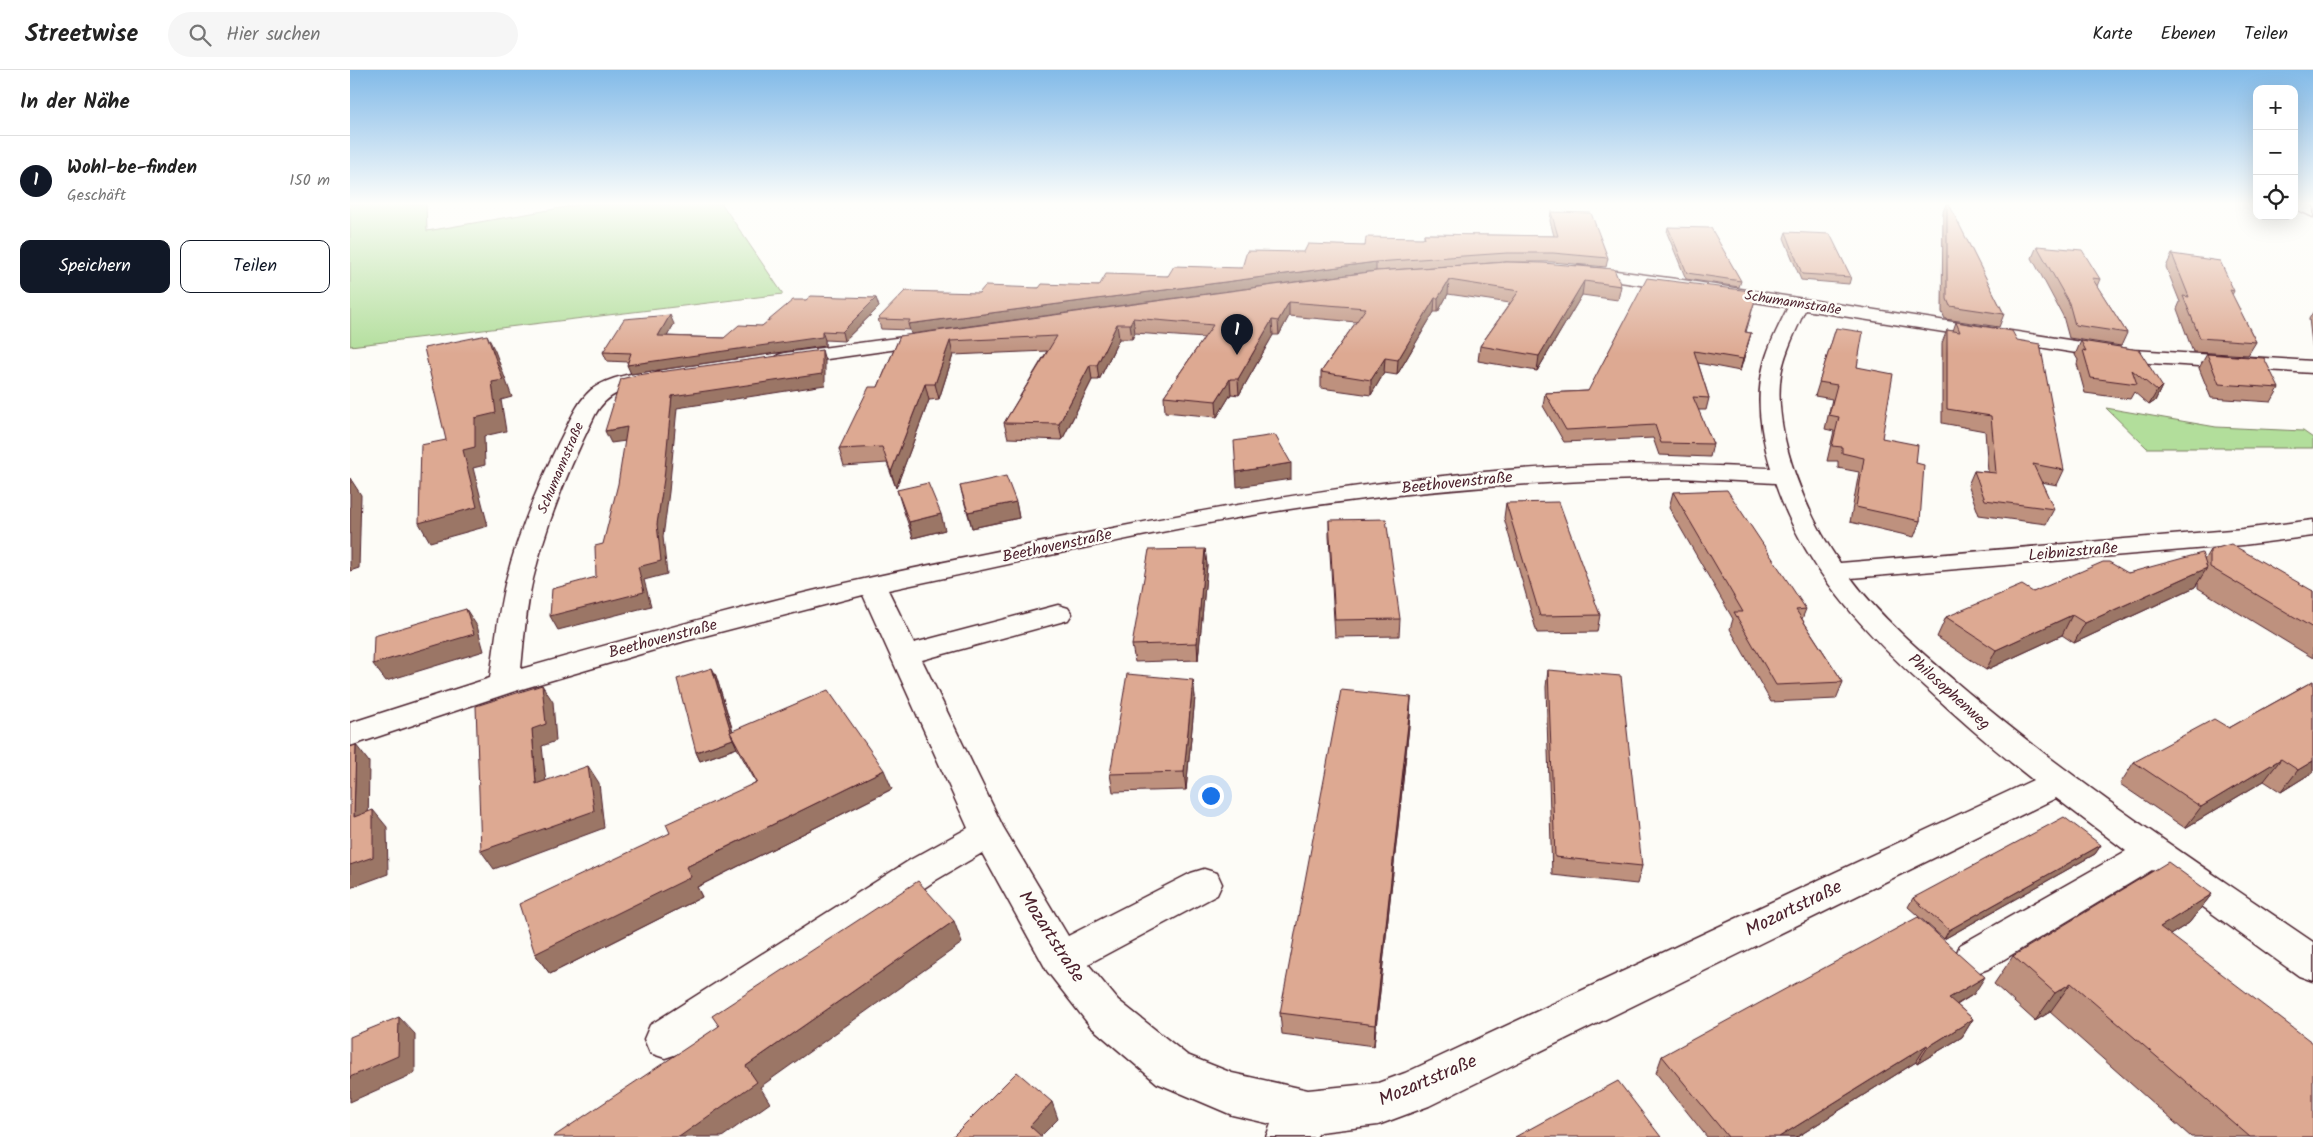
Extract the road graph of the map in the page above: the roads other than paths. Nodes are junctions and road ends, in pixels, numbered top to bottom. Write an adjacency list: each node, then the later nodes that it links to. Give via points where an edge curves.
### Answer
1 (1561, 270): 2 (street, Schumannstraße, via 1616,275)
2 (1798, 304): 5 (street, Schumannstraße, via 2133,356); 7 (street, Philosophenweg, via 1775,356 1770,385 1773,424)
3 (954, 336): 4 (street)
4 (769, 362)
5 (2313, 367)
6 (671, 375): 13 (street, Schumannstraße, via 608,388 597,396 584,415 553,480 520,580)
7 (1784, 476): 9 (street, Philosophenweg, via 1808,531); 10 (street, Beethovenstraße, via 1682,471 1599,472 1469,481 1320,498 1186,520)
8 (2313, 528): 9 (street, Leibnizstraße, via 2243,538)
9 (1832, 572): 15 (street, Philosophenweg, via 1868,618 1990,729)
10 (872, 585): 12 (street, Mozartstraße); 13 (street, Beethovenstraße, via 677,634)
11 (1058, 614): 12 (street)
12 (905, 655): 16 (street, Mozartstraße)
13 (504, 684): 14 (street, Beethovenstraße)
14 (350, 735)
15 (2057, 783): 17 (street, Philosophenweg); 23 (street, Mozartstraße, via 1414,1091 1378,1104)
16 (988, 833): 20 (street, Mozartstraße); 22 (street, via 924,870)
17 (2154, 852): 19 (street); 21 (street, Philosophenweg)
18 (1204, 884): 20 (street)
19 (1974, 957)
20 (1061, 959): 23 (street, Mozartstraße, via 1104,1013 1172,1069)
21 (2313, 964)
22 (665, 1039)
23 (1298, 1124)

